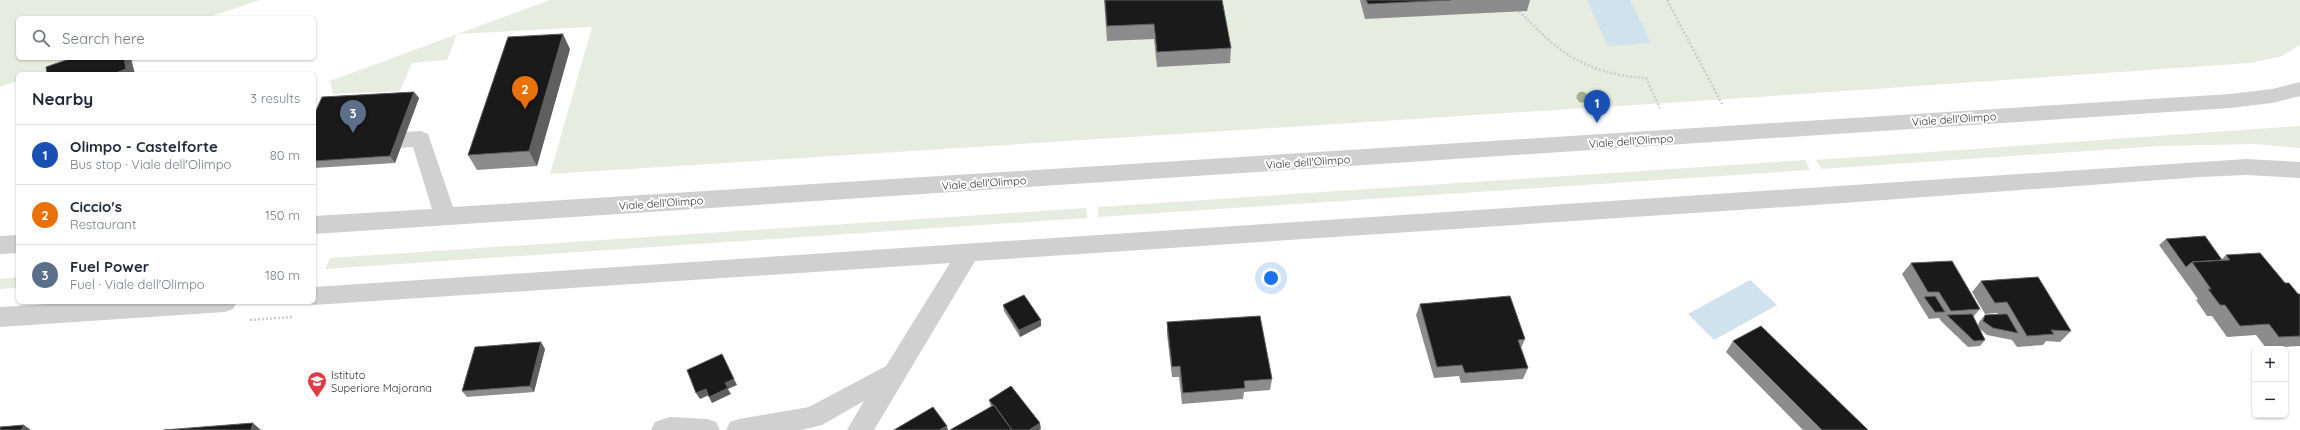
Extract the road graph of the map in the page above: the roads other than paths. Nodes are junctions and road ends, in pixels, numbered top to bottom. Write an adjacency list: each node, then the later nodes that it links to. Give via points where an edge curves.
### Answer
1 (2300, 89): 4 (street, Viale dell'Olimpo, via 2272,96 2223,101)
2 (316, 145): 4 (street, via 421,139)
3 (2300, 170): 8 (street, via 2246,167 2201,169)
4 (445, 217): 5 (street, Viale dell'Olimpo)
5 (316, 225)
6 (16, 244): 7 (street)
7 (0, 245)
8 (968, 253): 9 (street); 12 (street)
9 (316, 296)
10 (195, 304): 11 (street)
11 (0, 317)
12 (893, 373): 15 (street, via 813,417); 16 (street)
13 (664, 430): 14 (street)
14 (707, 430)
15 (739, 430)
16 (860, 430)

